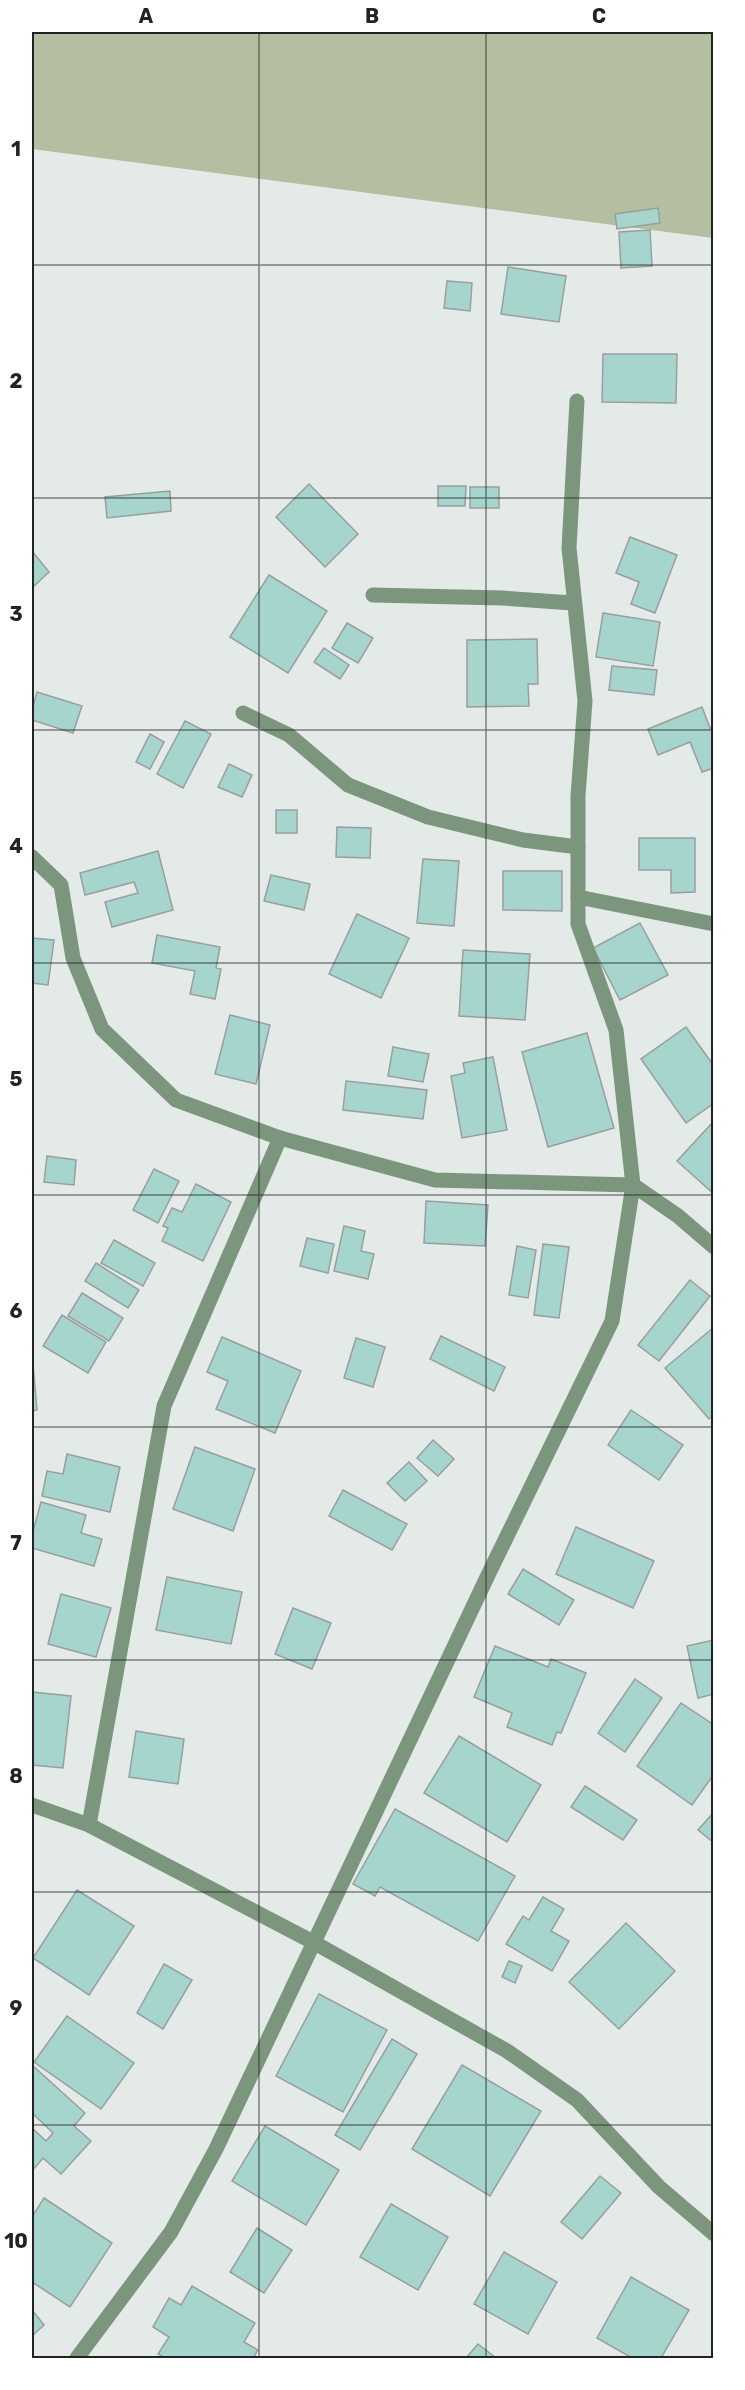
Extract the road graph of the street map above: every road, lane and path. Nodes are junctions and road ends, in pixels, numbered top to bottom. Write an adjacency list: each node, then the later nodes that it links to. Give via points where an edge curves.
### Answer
1 (577, 401): 3 (street, via 569,548)
2 (373, 596): 3 (street)
3 (573, 603): 5 (street, via 585,701)
4 (243, 713): 5 (street, via 288,735 348,786 428,818)
5 (578, 848): 7 (street)
6 (32, 857): 9 (street, via 61,885 73,958 102,1029 176,1100)
7 (578, 897): 8 (street); 10 (street, via 578,924 616,1030)
8 (714, 924)
9 (280, 1138): 10 (street, via 435,1180); 13 (street, via 164,1406)
10 (633, 1185): 11 (street, via 678,1216); 14 (street, via 612,1321)
11 (714, 1248)
12 (32, 1805): 13 (street)
13 (89, 1825): 14 (street)
14 (313, 1942): 15 (street, via 507,2051 577,2100 659,2187); 16 (street, via 216,2149 171,2232)
15 (714, 2234)
16 (77, 2358)

